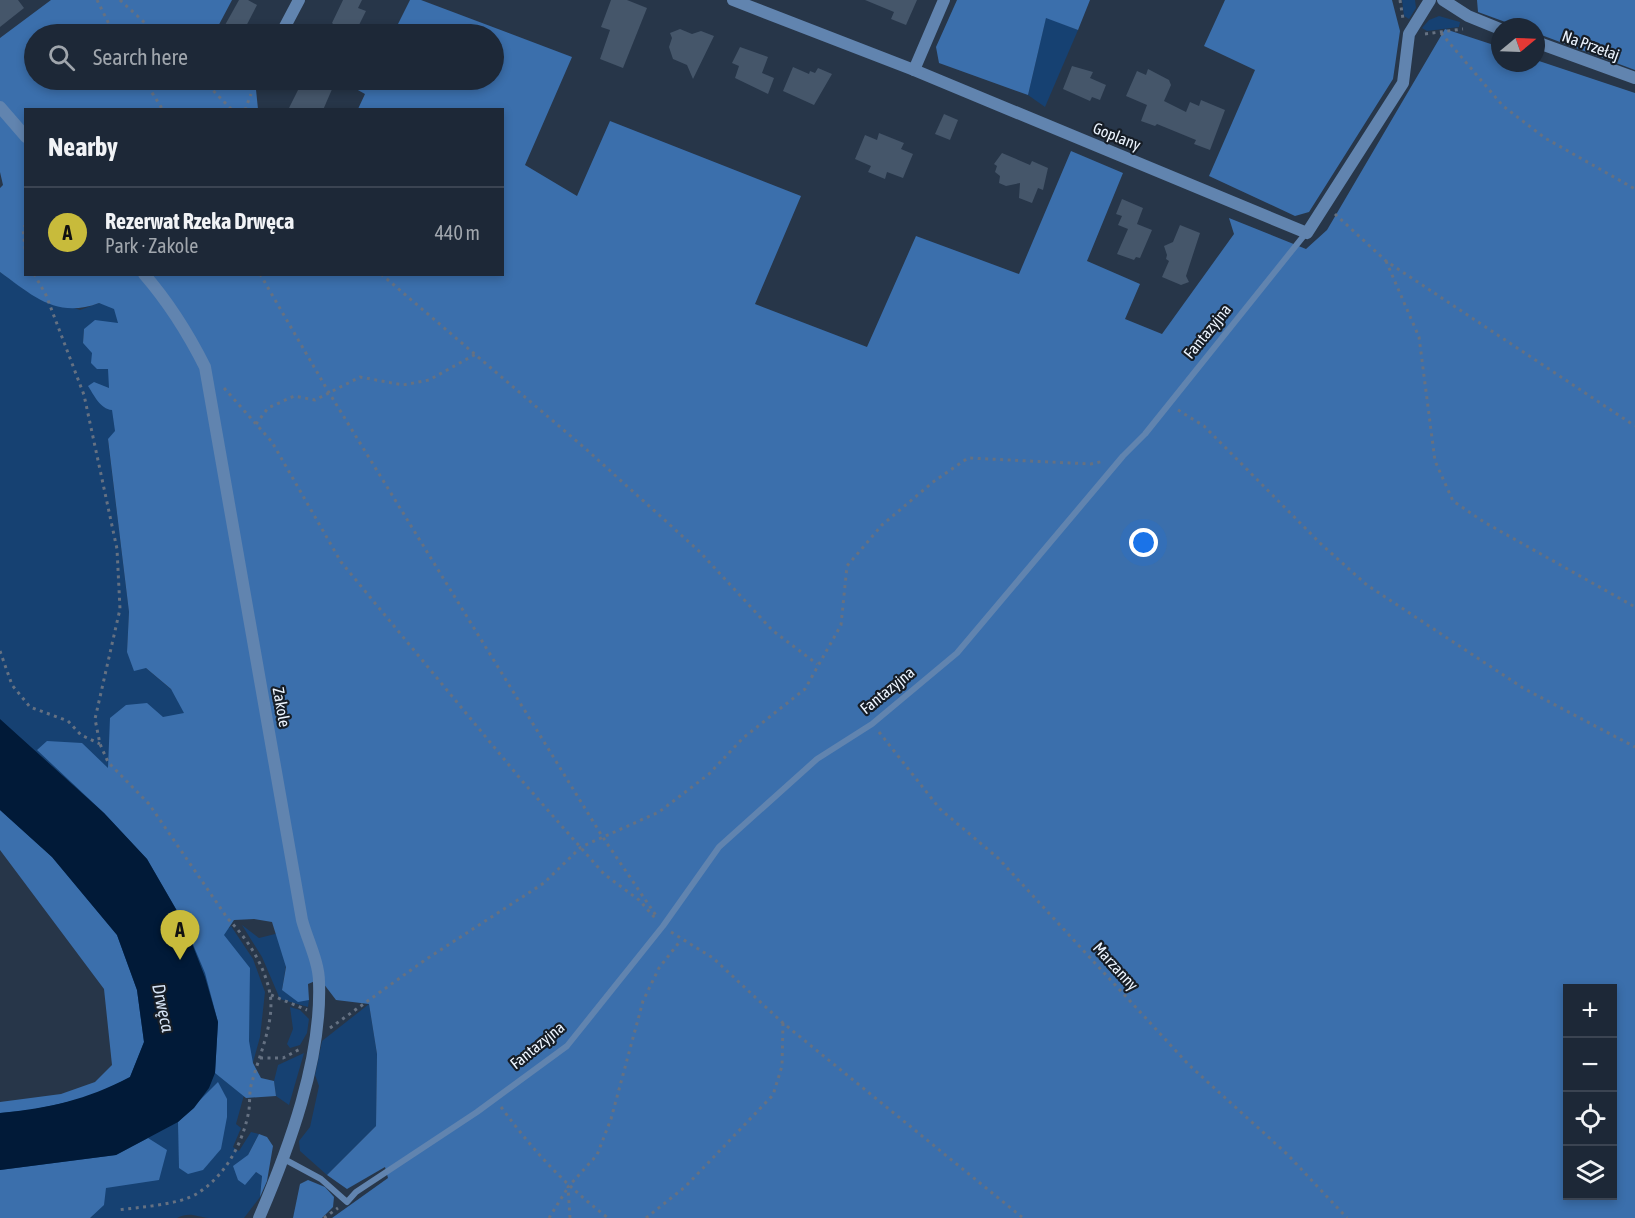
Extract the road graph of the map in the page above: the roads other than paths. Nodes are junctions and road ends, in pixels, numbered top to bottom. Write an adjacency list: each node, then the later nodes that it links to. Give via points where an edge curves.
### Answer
1 (299, 0): 6 (street)
2 (733, 0): 9 (street, Goplany)
3 (944, 0): 9 (street)
4 (1430, 0): 13 (street, Fantazyjna, via 1407,40 1403,83)
5 (1443, 0): 7 (street)
6 (286, 24)
7 (1491, 25)
8 (1545, 45): 10 (street, Na Przełaj)
9 (914, 70): 13 (street, Goplany)
10 (1635, 78)
11 (0, 107): 12 (street)
12 (24, 135)
13 (1307, 233): 15 (lane, Fantazyjna, via 1145,434 957,654 872,724 817,759 719,847 663,926 567,1046 347,1202 321,1179)
14 (146, 276): 15 (street, Zakole, via 186,328 205,367 302,920 320,981 312,1065)
15 (284, 1159): 16 (street)
16 (259, 1218)

